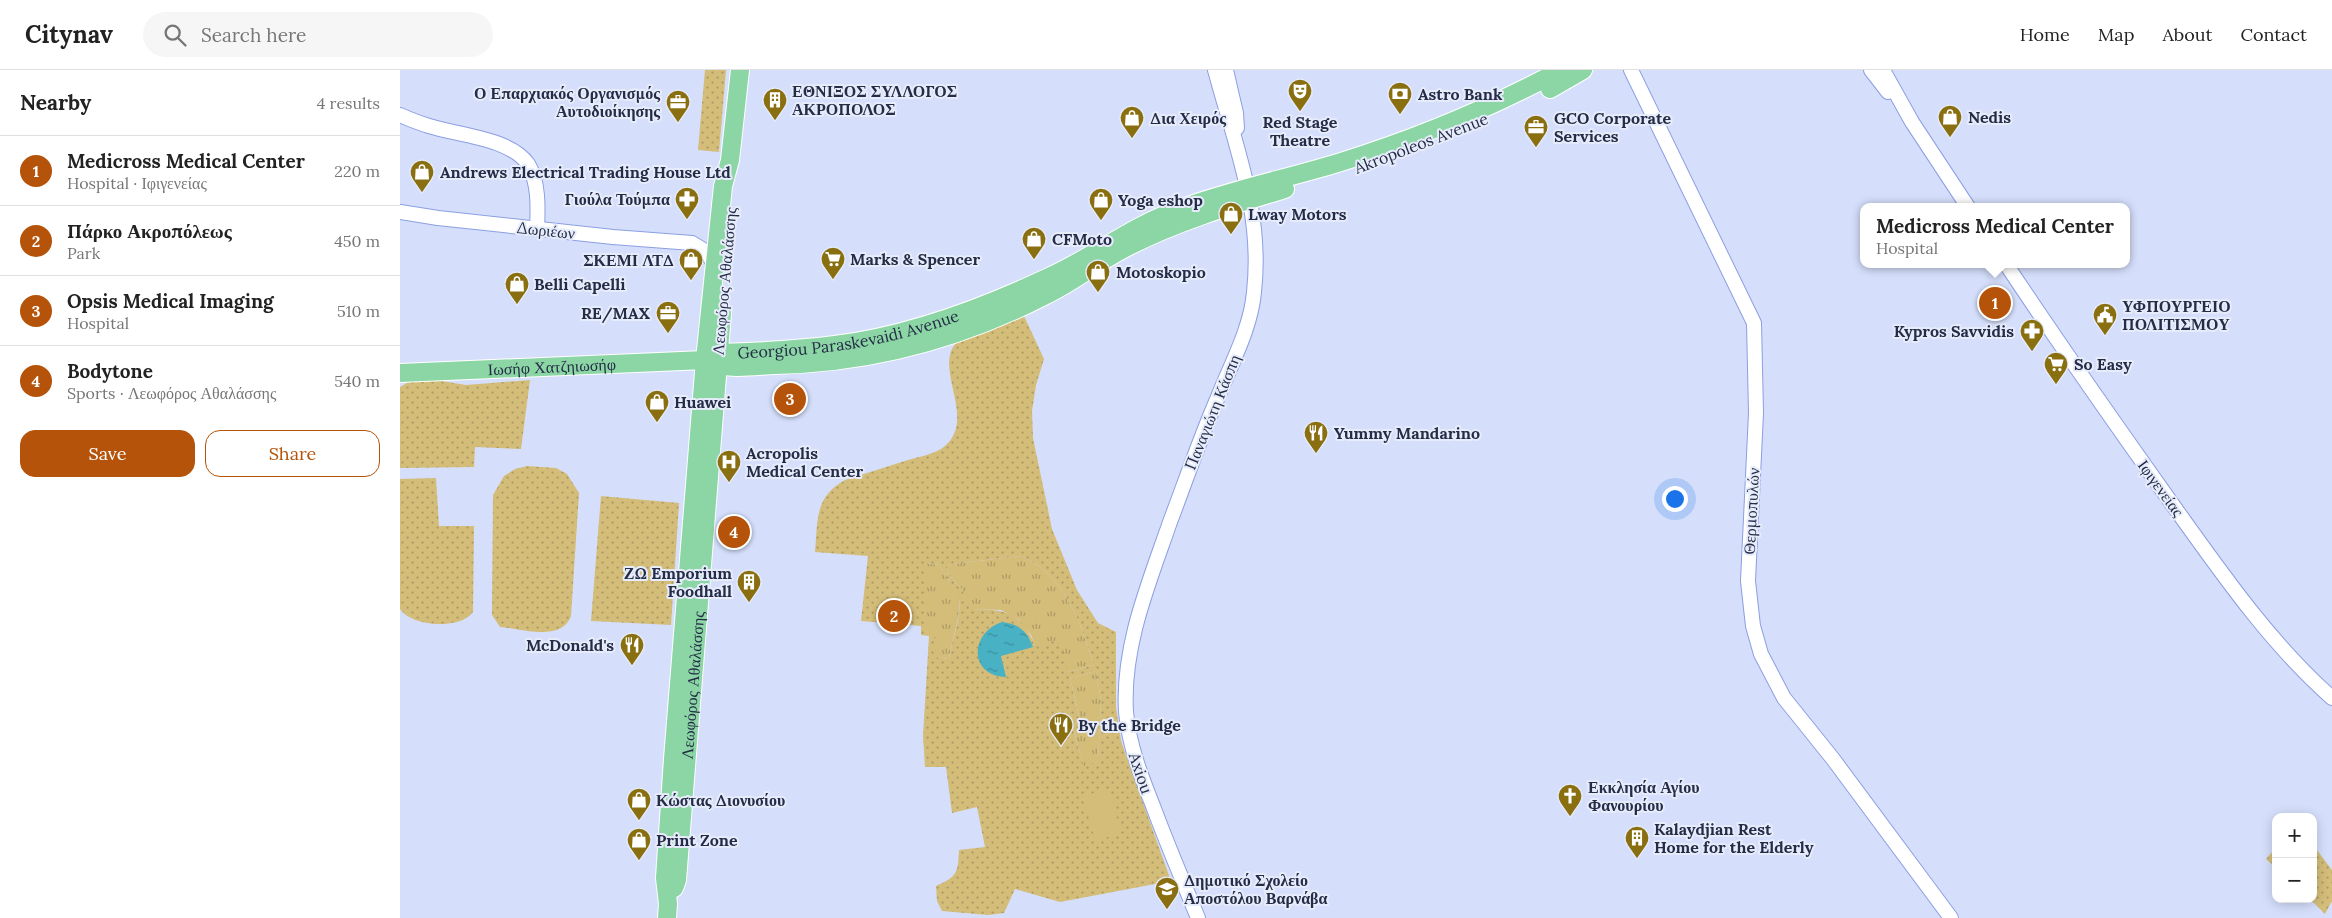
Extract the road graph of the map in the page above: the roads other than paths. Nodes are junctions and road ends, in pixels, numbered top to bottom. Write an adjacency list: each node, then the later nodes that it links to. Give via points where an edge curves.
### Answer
1 (740, 70): 12 (main road, Λεωφόρος Αθαλάσσης)
2 (1215, 70): 11 (street)
3 (1226, 70): 11 (street, via 1236,112)
4 (1561, 70): 13 (main road, Akropoleos Avenue, via 1492,106 1425,134)
5 (1584, 70): 13 (main road, Akropoleos Avenue, via 1533,98 1450,134 1343,172)
6 (1631, 70): 27 (street, Θερμοπυλών, via 1754,323 1756,413 1748,581 1753,626 1761,654 1784,698)
7 (1871, 70): 10 (street)
8 (1883, 70): 10 (street)
9 (400, 115): 17 (street, via 427,126 492,142 521,156 535,185)
10 (1912, 122): 14 (street)
11 (1236, 139): 13 (street, Παναγιώτη Κάσπη)
12 (729, 166): 16 (main road, Λεωφόρος Αθαλάσσης); 21 (main road, Λεωφόρος Αθαλάσσης, via 732,187)
13 (1250, 193): 21 (main road, Georgiou Paraskevaidi Avenue, via 1128,246 1026,306 929,342 842,362); 23 (street, Παναγιώτη Κάσπη, via 1256,260 1250,313 1188,470)
14 (1965, 203)
15 (400, 212): 17 (street, Δωριέων)
16 (720, 220): 18 (street, via 712,233); 19 (main road, Λεωφόρος Αθαλάσσης)
17 (537, 229): 18 (street, Δωριέων)
18 (692, 243): 19 (street, via 706,252)
19 (715, 267): 21 (main road, Λεωφόρος Αθαλάσσης)
20 (2009, 268): 24 (street, Ιφιγενείας, via 2247,608 2292,660)
21 (713, 360): 22 (main road, Ιωσήφ Χατζηιωσήφ); 25 (main road, Λεωφόρος Αθαλάσσης, via 665,878)
22 (400, 373)
23 (1137, 620): 26 (street, Axiou, via 1126,684 1126,712 1132,746)
24 (2332, 698)
25 (668, 911)
26 (1198, 918)
27 (1950, 918)

